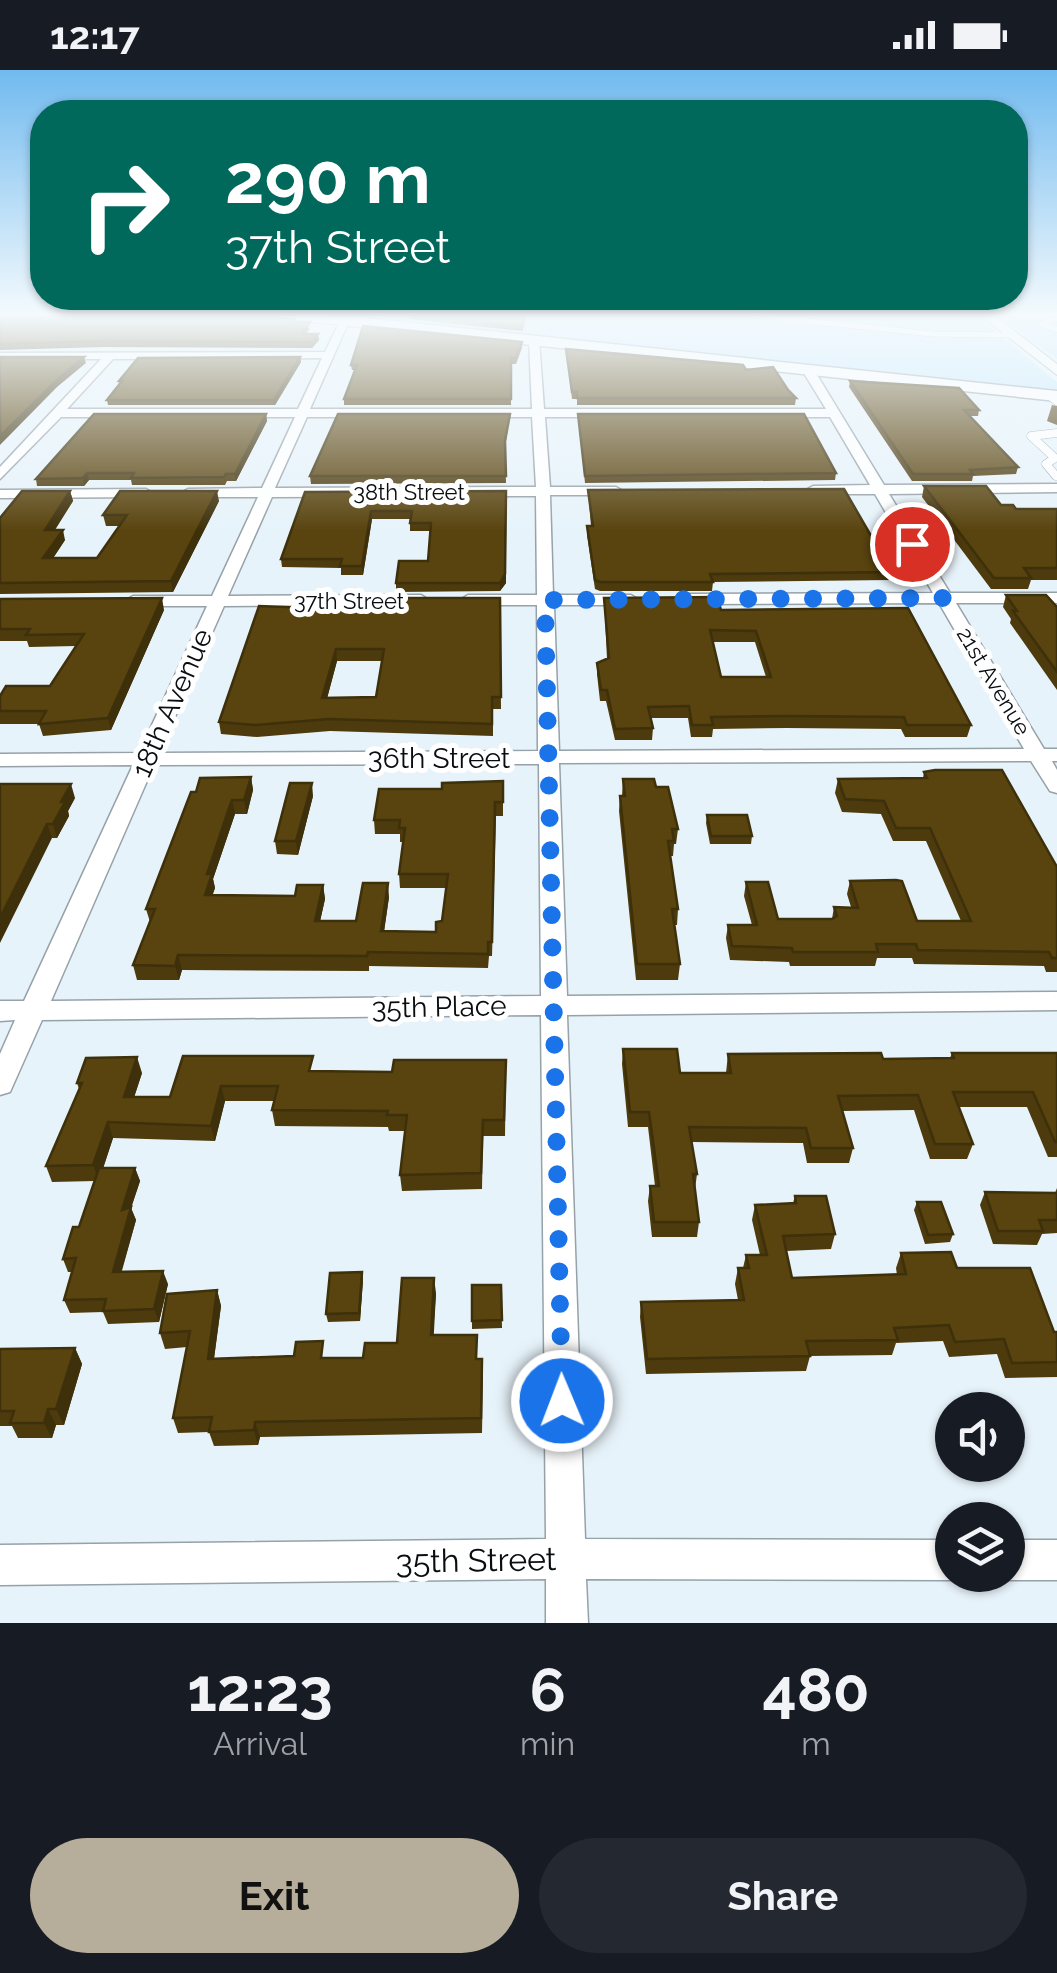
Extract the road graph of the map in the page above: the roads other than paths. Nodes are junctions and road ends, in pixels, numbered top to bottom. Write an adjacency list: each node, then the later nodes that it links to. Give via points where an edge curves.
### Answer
1 (82, 386): 7 (street)
2 (315, 386): 8 (street, 18th Avenue)
3 (537, 386): 9 (street)
4 (818, 386): 10 (street, 21st Avenue)
5 (952, 386): 6 (main road)
6 (1053, 398)
7 (58, 412): 8 (street); 12 (street)
8 (303, 412): 9 (street); 19 (street, 18th Avenue)
9 (538, 412): 10 (street); 18 (street)
10 (834, 412): 15 (street, 21st Avenue)
11 (1057, 433): 13 (lane, via 1031,436 1055,458 1046,464)
12 (0, 475)
13 (1057, 477)
14 (1057, 488): 15 (street)
15 (880, 489): 17 (street); 21 (street, 21st Avenue)
16 (642, 490): 18 (street, 38th Street)
17 (800, 490)
18 (543, 491): 19 (street, 38th Street); 23 (street)
19 (267, 492): 20 (street, 38th Street); 27 (street, 18th Avenue)
20 (0, 494)
21 (944, 598): 22 (street); 25 (street); 28 (street, 21st Avenue)
22 (1057, 598)
23 (545, 600): 24 (street, 37th Street); 27 (street, 37th Street); 29 (street)
24 (645, 600)
25 (665, 600)
26 (119, 601): 27 (street, 37th Street)
27 (218, 601): 31 (street, 18th Avenue)
28 (1048, 755): 29 (street, 36th Street); 32 (street, 21st Avenue)
29 (548, 758): 31 (street, 36th Street); 34 (street)
30 (0, 760): 31 (street, 36th Street)
31 (146, 760): 36 (street, 18th Avenue)
32 (1057, 787)
33 (1057, 1001): 34 (street, 35th Place)
34 (554, 1006): 36 (street, 35th Place); 38 (street)
35 (0, 1011): 36 (street, 35th Place)
36 (33, 1011): 37 (street, 18th Avenue)
37 (0, 1084)
38 (565, 1558): 39 (street, 35th Street); 42 (street, 35th Street); 43 (street)
39 (935, 1560)
40 (1025, 1560): 41 (street)
41 (1057, 1560)
42 (0, 1565)
43 (567, 1623)

